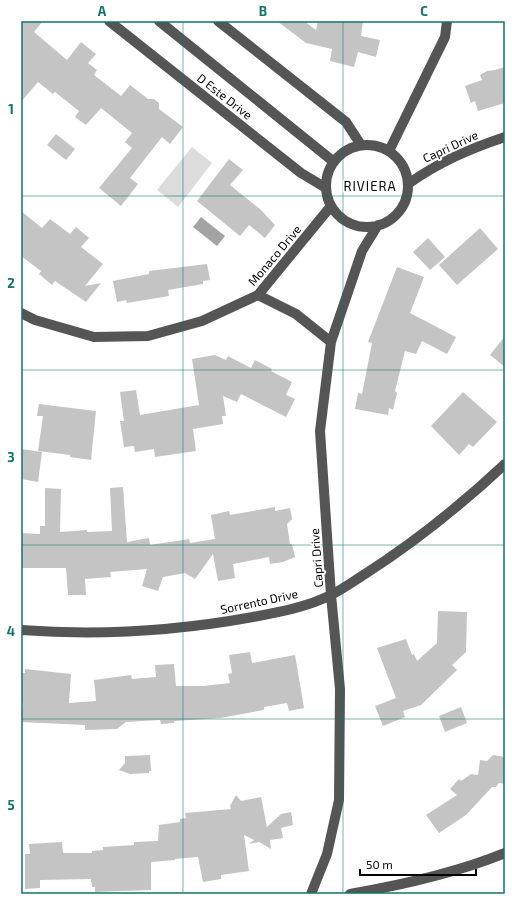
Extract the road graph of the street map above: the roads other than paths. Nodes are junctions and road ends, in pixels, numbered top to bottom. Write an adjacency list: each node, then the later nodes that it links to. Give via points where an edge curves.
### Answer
1 (109, 21): 10 (street, D Este Drive, via 301,173)
2 (159, 21): 8 (street, D Este Drive)
3 (218, 21): 6 (street, via 346,122)
4 (448, 21): 7 (street, via 445,37)
5 (505, 137): 9 (street, Capri Drive, via 472,148 430,168)
6 (362, 145): 7 (street, via 380,147); 8 (street, via 341,154)
7 (389, 152): 9 (street, via 399,160)
8 (334, 162): 10 (street, via 327,174)
9 (408, 184): 12 (street, via 406,198 400,210 391,219)
10 (326, 188): 11 (street)
11 (331, 206): 12 (street, via 340,217 352,224 365,227); 13 (street, Monaco Drive)
12 (378, 225): 15 (street, Capri Drive, via 362,251)
13 (258, 295): 14 (street, Monaco Drive, via 202,321 148,336 94,337 35,320); 15 (street, via 296,314)
14 (21, 313)
15 (331, 342): 17 (street, Capri Drive, via 320,431)
16 (505, 464): 17 (street, Sorrento Drive, via 401,551)
17 (331, 595): 18 (street, Sorrento Drive, via 298,608 181,629 132,632); 20 (street, Capri Drive, via 340,689 339,800 327,854)
18 (21, 630)
19 (505, 853): 21 (street, via 479,864)
20 (311, 894)
21 (350, 894)

